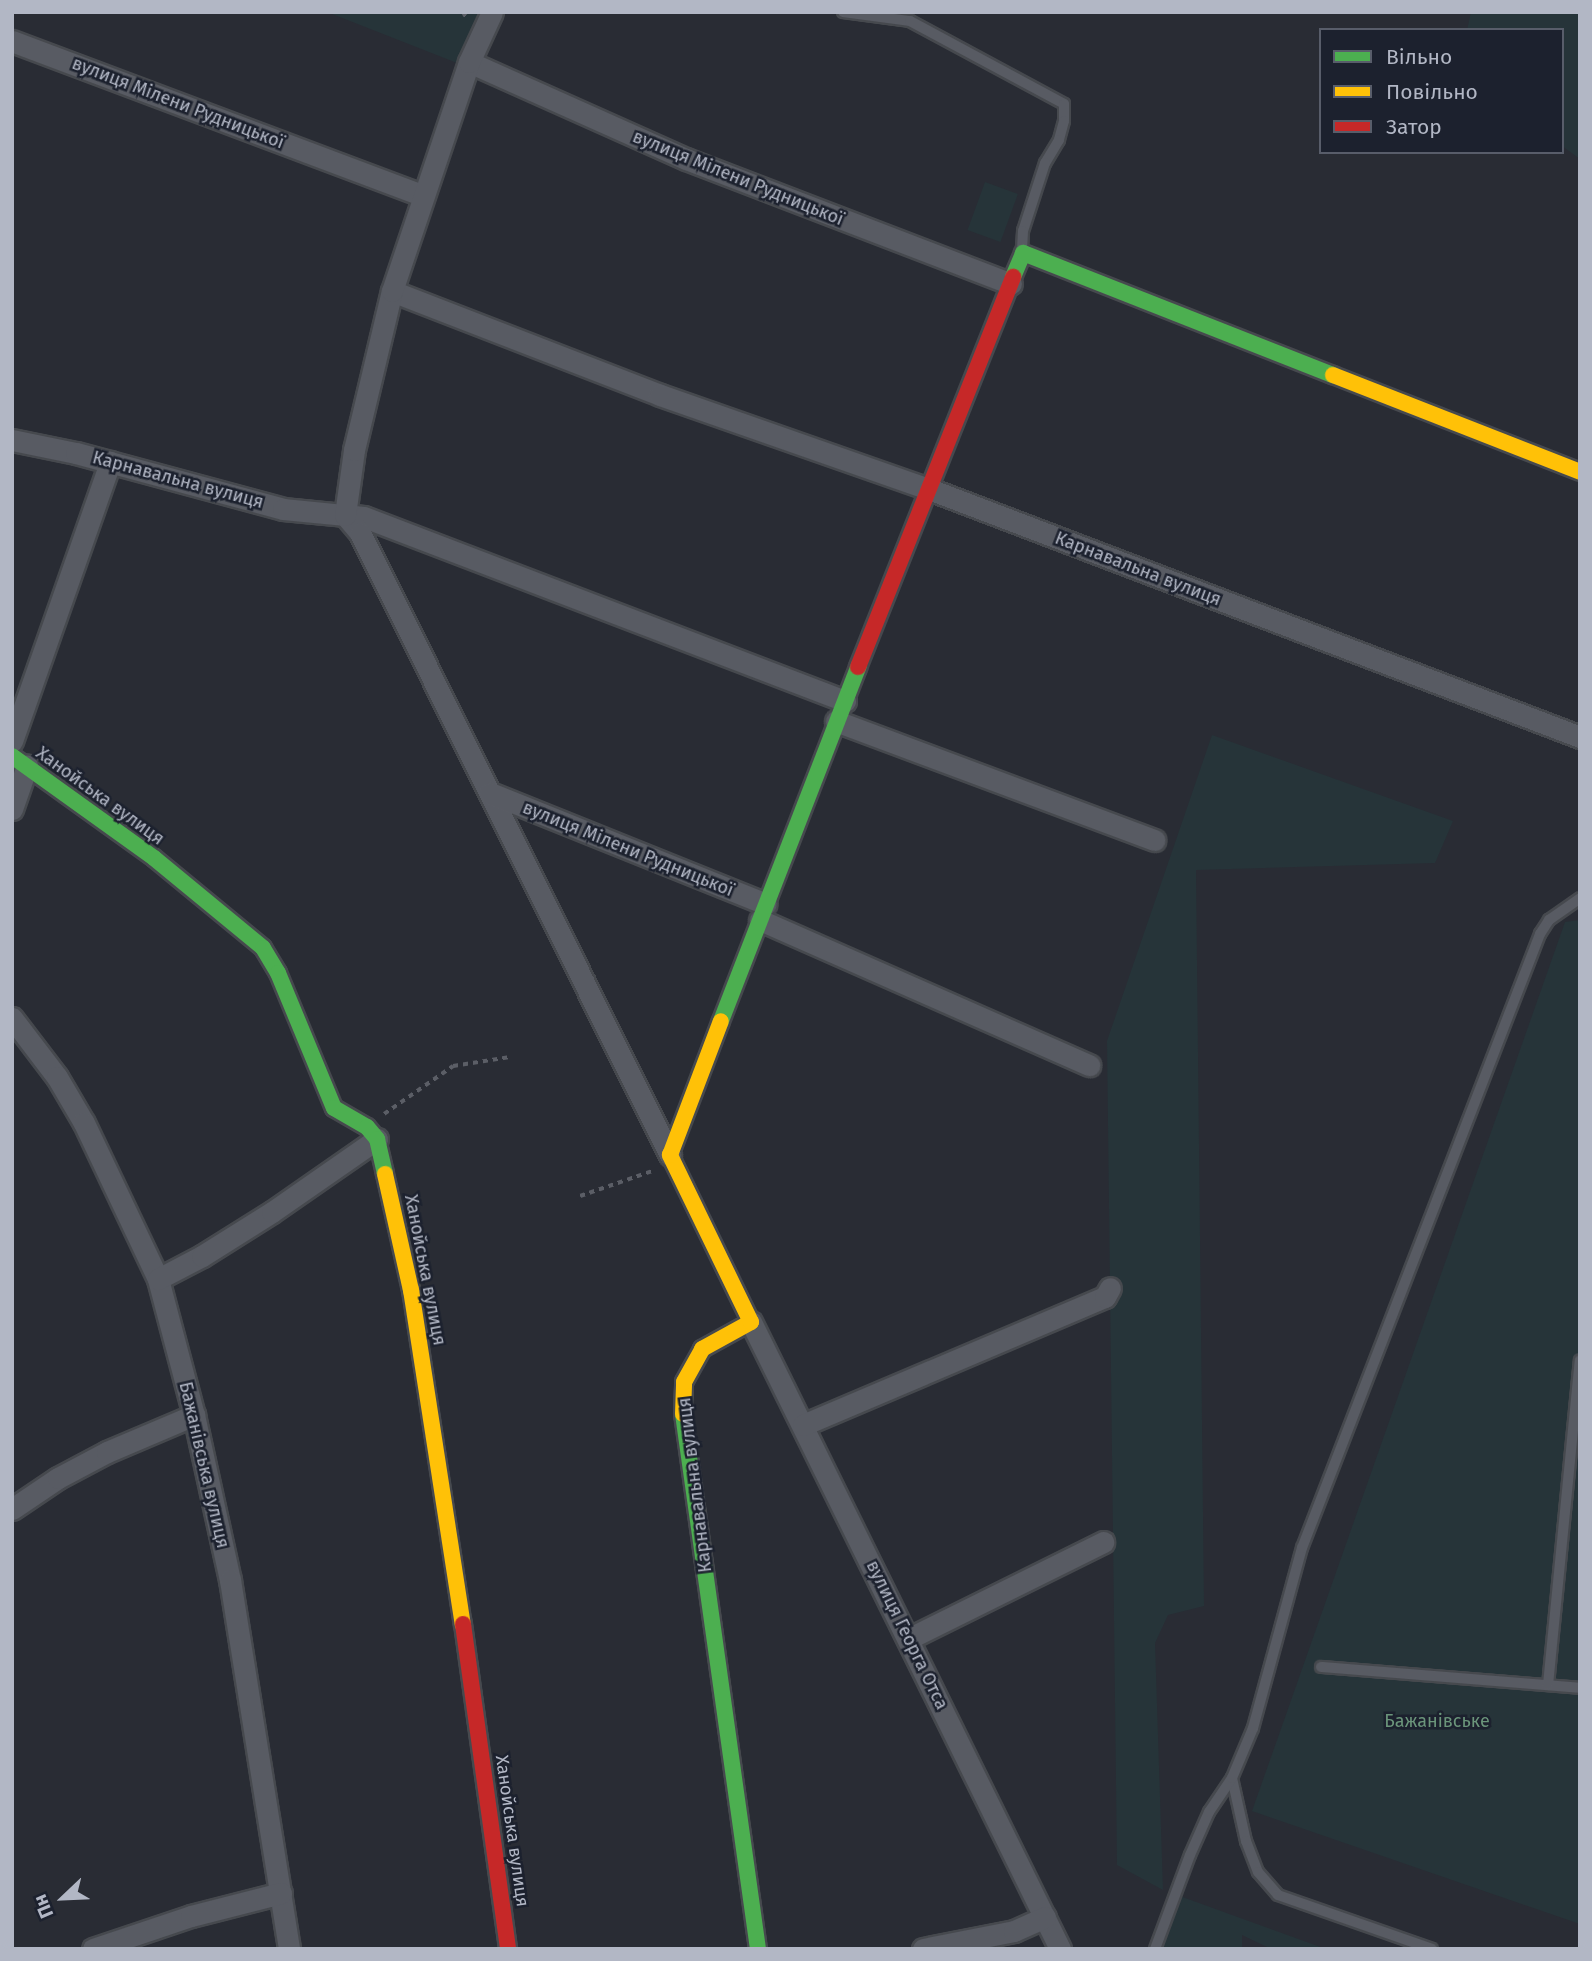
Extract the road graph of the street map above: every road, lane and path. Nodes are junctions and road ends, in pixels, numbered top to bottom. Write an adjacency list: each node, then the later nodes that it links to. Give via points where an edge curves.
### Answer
1 (492, 12): 4 (street)
2 (842, 12): 6 (lane, via 910,21 1064,104 1059,140 1045,163 1023,231)
3 (12, 41): 5 (street, вулиця Мілени Рудницької)
4 (469, 62): 5 (street); 7 (street, вулиця Мілени Рудницької, via 686,159)
5 (422, 195): 8 (street)
6 (1023, 253): 7 (street); 11 (street)
7 (1011, 284): 12 (street)
8 (391, 291): 12 (street, via 660,395); 13 (street, via 354,450)
9 (12, 440): 10 (street, Карнавальна вулиця)
10 (110, 461): 13 (street, Карнавальна вулиця, via 283,509); 16 (street)
11 (1580, 472)
12 (929, 489): 14 (street); 15 (street, Карнавальна вулиця)
13 (345, 515): 14 (street, via 380,522); 18 (street, via 360,533)
14 (840, 711): 20 (street); 22 (street)
15 (1580, 737)
16 (12, 741)
17 (19, 761): 19 (street); 26 (street, Ханойська вулиця, via 154,859 263,948 278,973 334,1108)
18 (490, 793): 22 (street, вулиця Мілени Рудницької); 27 (street)
19 (12, 809)
20 (1155, 840)
21 (1580, 898): 41 (lane, via 1549,920 1539,934 1302,1548 1253,1728)
22 (763, 912): 25 (street); 27 (street)
23 (12, 1018): 29 (street, Бажанівська вулиця, via 57,1077 84,1123)
24 (510, 1057): 26 (path, via 453,1066)
25 (1089, 1065)
26 (372, 1133): 29 (street, via 272,1212); 46 (street, Ханойська вулиця, via 411,1290)
27 (672, 1159): 28 (path); 31 (street)
28 (580, 1196)
29 (158, 1279): 33 (street, Бажанівська вулиця)
30 (1110, 1288): 34 (street, via 1105,1297)
31 (751, 1322): 34 (street, вулиця Георга Отса); 47 (street, Карнавальна вулиця, via 702,1349 684,1382 681,1402)
32 (1580, 1361): 39 (lane)
33 (194, 1415): 35 (street, via 107,1452); 42 (street, Бажанівська вулиця, via 230,1580)
34 (803, 1425): 37 (street, вулиця Георга Отса)
35 (12, 1509)
36 (1103, 1542): 37 (street)
37 (908, 1639): 43 (street, вулиця Георга Отса)
38 (1321, 1667): 39 (lane)
39 (1548, 1685): 40 (lane)
40 (1580, 1688)
41 (1232, 1778): 50 (lane, via 1205,1823); 51 (lane, via 1245,1842 1258,1872 1279,1895)
42 (281, 1893): 44 (street, via 191,1916); 45 (street, Бажанівська вулиця)
43 (1045, 1917): 48 (street, via 1014,1931); 49 (street, вулиця Георга Отса)
44 (93, 1949)
45 (289, 1949)
46 (508, 1949)
47 (758, 1949)
48 (923, 1949)
49 (1060, 1949)
50 (1155, 1949)
51 (1432, 1949)

